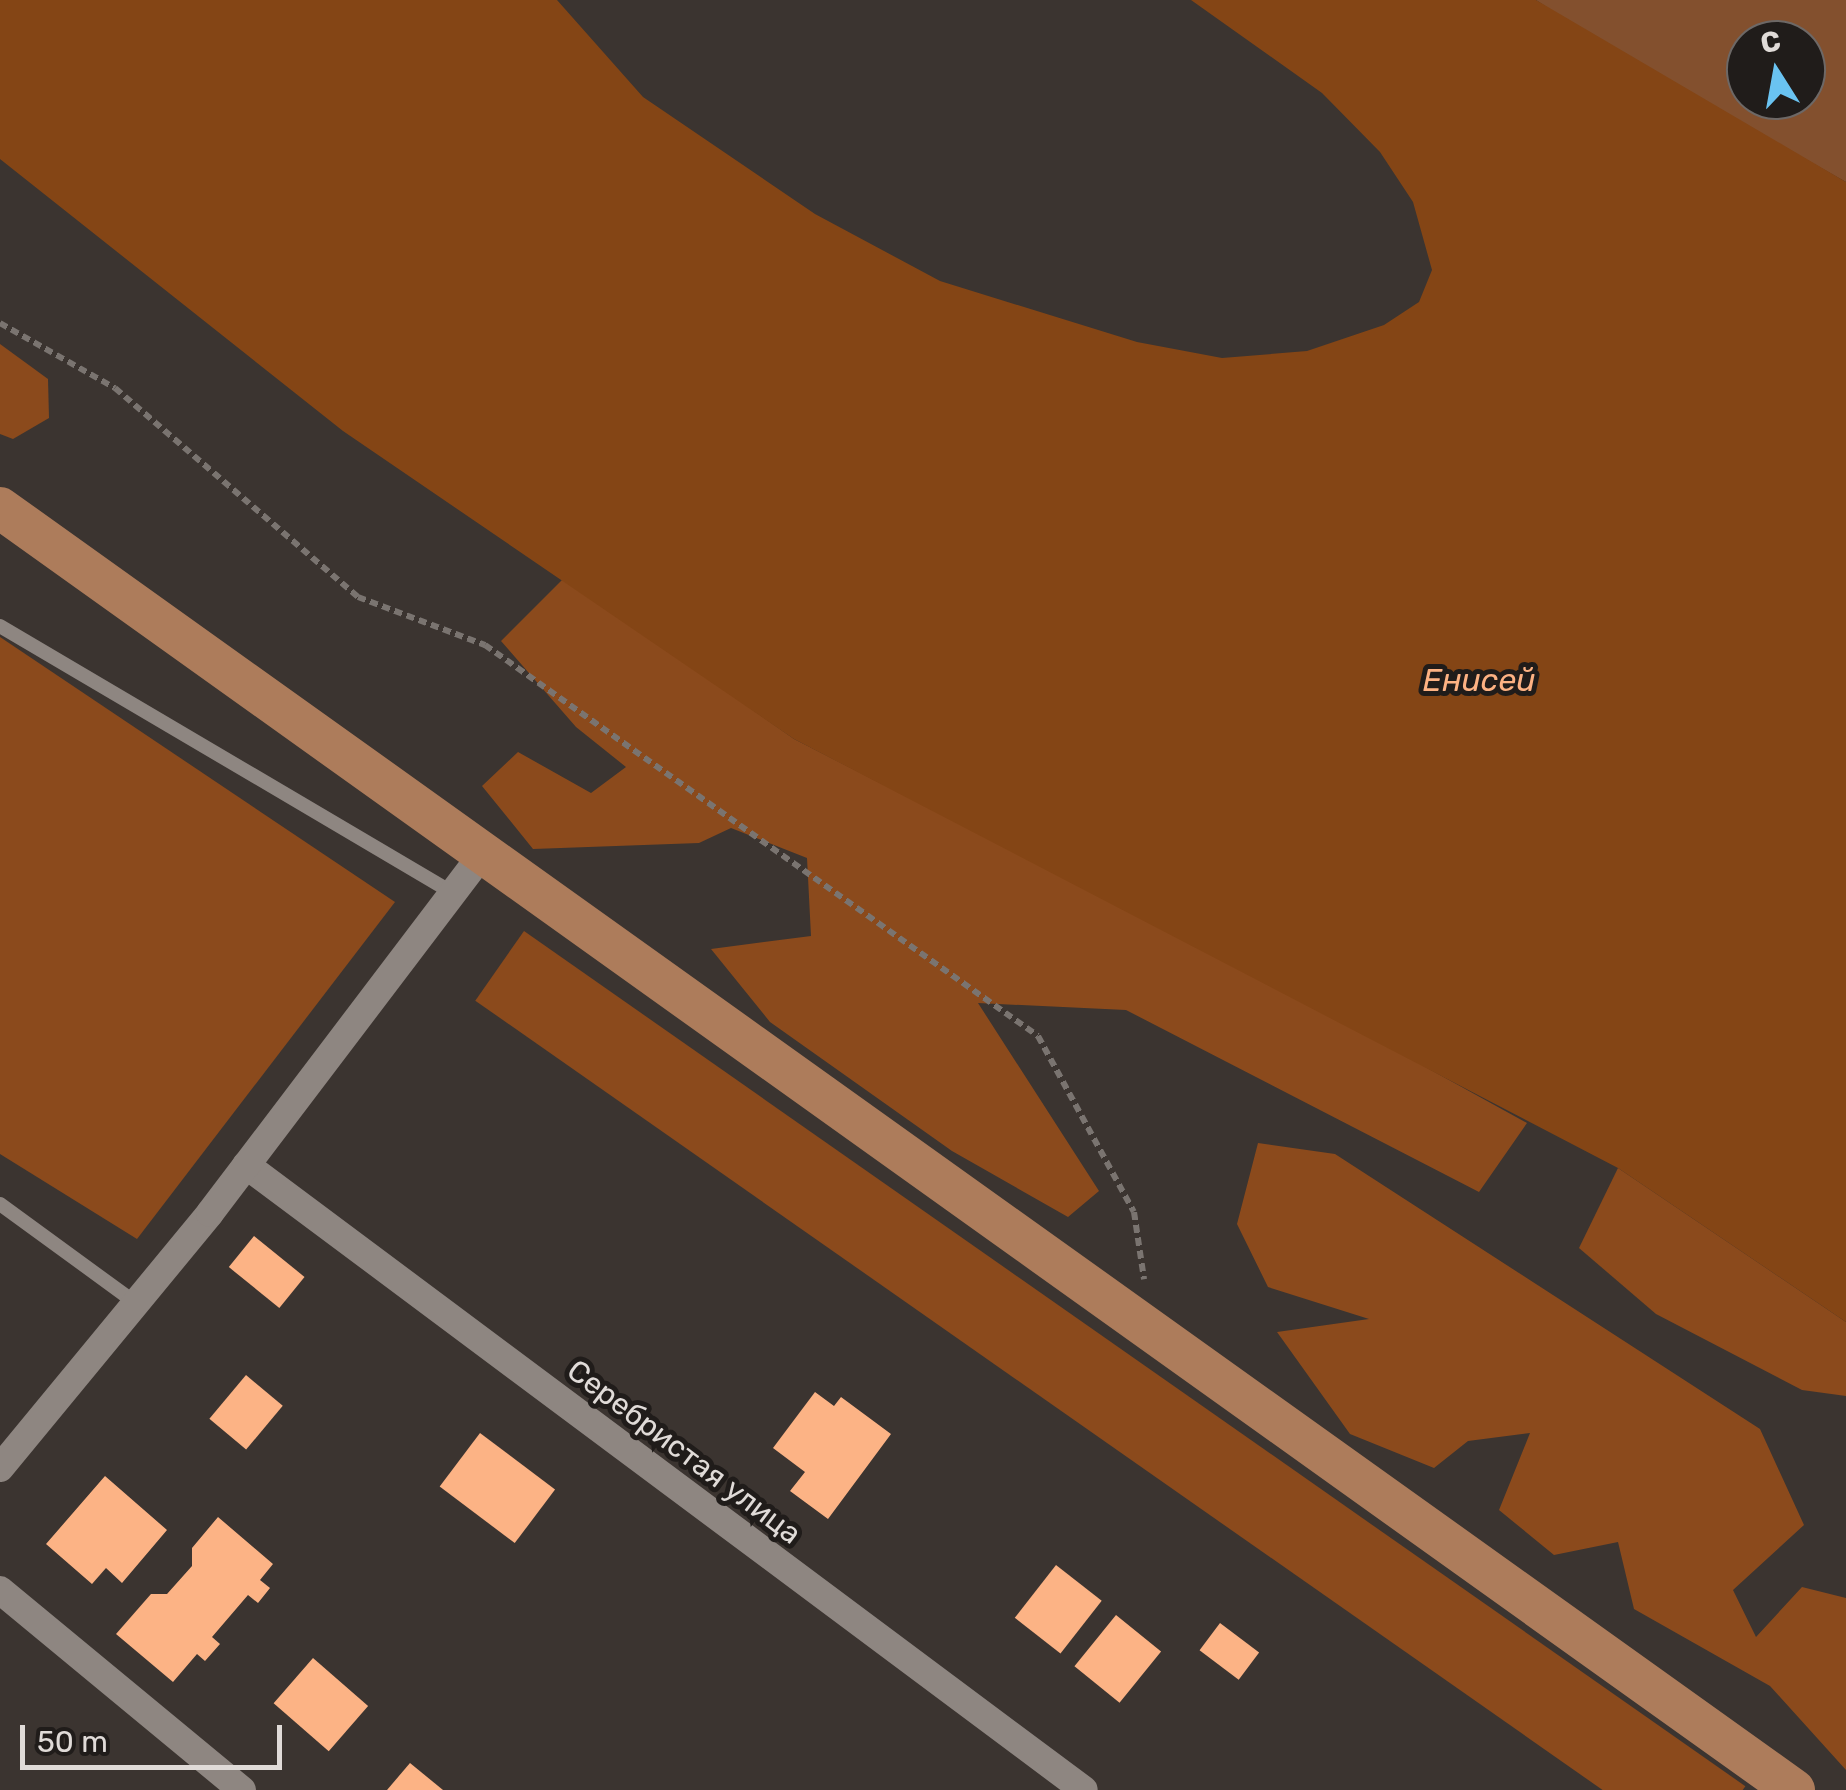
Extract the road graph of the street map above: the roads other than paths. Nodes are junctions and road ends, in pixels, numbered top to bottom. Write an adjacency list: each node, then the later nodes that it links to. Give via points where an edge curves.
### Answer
1 (0, 508): 3 (main road)
2 (0, 626): 4 (lane)
3 (484, 851): 4 (street); 12 (main road)
4 (453, 893): 5 (street)
5 (246, 1165): 7 (street); 11 (street, Серебристая улица)
6 (0, 1204): 7 (lane)
7 (136, 1303): 8 (street)
8 (0, 1468)
9 (0, 1590): 10 (street)
10 (242, 1790)
11 (1084, 1790)
12 (1794, 1790)

